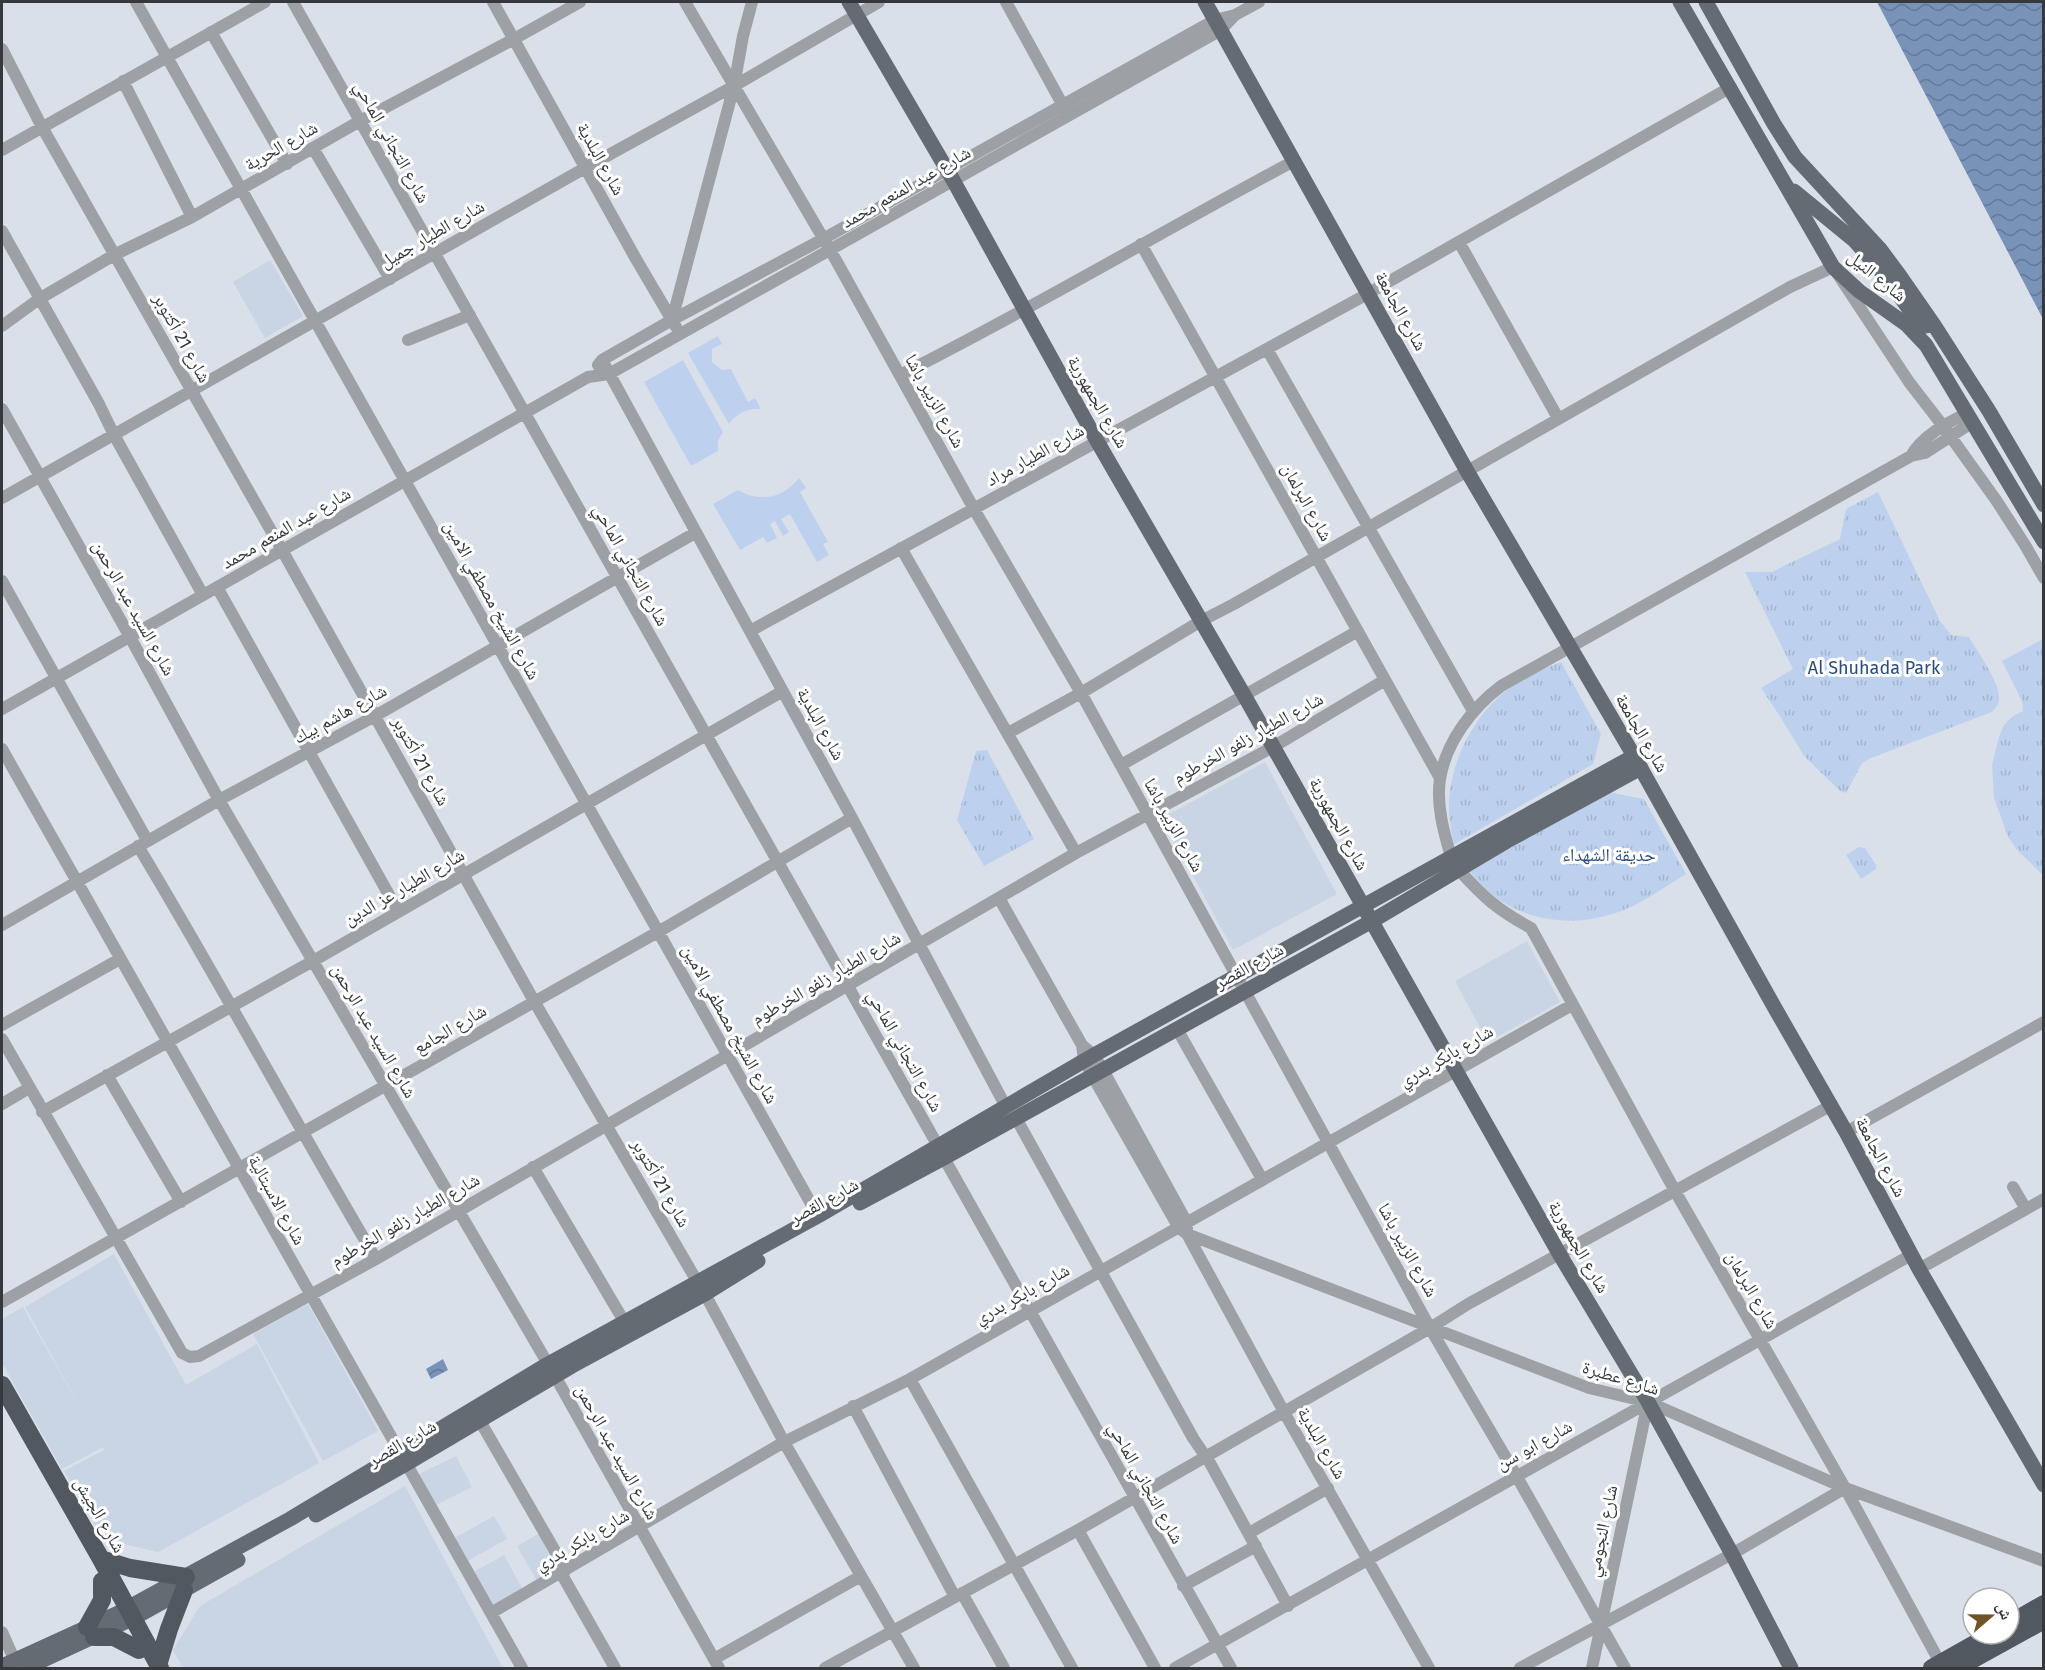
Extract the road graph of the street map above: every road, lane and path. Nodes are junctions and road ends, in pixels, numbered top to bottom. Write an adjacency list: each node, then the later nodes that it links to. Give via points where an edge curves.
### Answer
1 (136, 2): 19 (street, شارع الشيخ مصطفي الامين)
2 (265, 2): 16 (street)
3 (292, 2): 24 (street, شارع التجاني الماحي)
4 (493, 2): 17 (street, شارع البلدية)
5 (580, 2): 17 (street, شارع الحرية)
6 (685, 2): 21 (street, شارع الزبير باشا)
7 (752, 2): 21 (street)
8 (879, 2): 14 (street, شارع الطيار جميل)
9 (1006, 2): 23 (street)
10 (1205, 2): 15 (main road, شارع الجامعة)
11 (1258, 2): 15 (street, شارع عبد المنعم محمد)
12 (1680, 2): 22 (main road, شارع النيل)
13 (1706, 2): 51 (main road, شارع النيل, via 1795,157 1880,249)
14 (853, 8): 21 (street, شارع الطيار جميل); 31 (main road, شارع الجمهورية)
15 (1218, 25): 23 (street, شارع عبد المنعم محمد); 28 (main road, شارع الجامعة)
16 (211, 32): 19 (street); 29 (street)
17 (514, 39): 24 (street, شارع الحرية); 30 (street, شارع البلدية)
18 (2, 49): 25 (street, شارع 21 أكتوبر)
19 (167, 57): 20 (street); 33 (street, شارع الشيخ مصطفي الامين)
20 (123, 81): 25 (street); 34 (street)
21 (734, 86): 30 (street, شارع الطيار جميل); 38 (street, شارع الزبير باشا); 50 (street)
22 (1731, 87): 32 (main road, شارع النيل); 36 (street, شارع الطيار مراد)
23 (1066, 109): 31 (street, شارع عبد المنعم محمد)
24 (360, 121): 26 (street, شارع الحرية); 39 (street, شارع التجاني الماحي)
25 (42, 127): 27 (street); 40 (street, شارع 21 أكتوبر)
26 (313, 148): 29 (street, شارع الحرية); 43 (street)
27 (2, 150)
28 (1294, 161): 37 (street); 45 (main road, شارع الجامعة)
29 (287, 164): 33 (street, شارع الحرية)
30 (585, 168): 39 (street, شارع الطيار جميل); 50 (street, شارع البلدية)
31 (950, 175): 38 (street, شارع عبد المنعم محمد); 47 (main road, شارع الجمهورية)
32 (1785, 183): 41 (main road, شارع النيل); 51 (main road, via 1855,241 1920,324)
33 (242, 190): 34 (street, شارع الحرية); 49 (street, شارع الشيخ مصطفي الامين)
34 (192, 217): 40 (street, شارع الحرية)
35 (2, 231): 46 (street)
36 (1459, 242): 45 (street, شارع الطيار مراد); 66 (street)
37 (1141, 244): 47 (street); 59 (street, شارع البرلمان)
38 (827, 245): 42 (street, شارع عبد المنعم محمد); 44 (street, شارع عبد المنعم محمد); 58 (street, شارع الزبير باشا)
39 (435, 254): 43 (street, شارع الطيار جميل); 48 (street, شارع التجاني الماحي)
40 (114, 255): 46 (street, شارع الحرية); 61 (street, شارع 21 أكتوبر)
41 (1833, 267): 65 (main road, شارع النيل, via 1916,334); 66 (street, via 1790,287); 67 (street)
42 (755, 277): 44 (street); 50 (street, شارع عبد المنعم محمد)
43 (390, 279): 49 (street, شارع الطيار جميل)
44 (762, 289): 53 (street, شارع عبد المنعم محمد)
45 (1368, 293): 55 (street, شارع الطيار مراد); 72 (main road, شارع الجامعة)
46 (39, 299): 52 (street, شارع الحرية); 68 (street)
47 (1024, 311): 58 (street); 70 (main road, شارع الجمهورية)
48 (470, 315): 54 (street); 64 (street, شارع التجاني الماحي)
49 (315, 320): 61 (street, شارع الطيار جميل); 74 (street, شارع الشيخ مصطفي الامين)
50 (672, 320): 53 (street, شارع البلدية); 56 (street, شارع عبد المنعم محمد)
51 (1934, 325): 62 (main road, شارع النيل)
52 (2, 326)
53 (680, 334): 57 (street, شارع عبد المنعم محمد)
54 (408, 340)
55 (1267, 349): 59 (street, شارع الطيار مراد); 78 (street)
56 (602, 360): 57 (street, شارع البلدية); 60 (street, شارع عبد المنعم محمد)
57 (609, 374): 60 (street, شارع عبد المنعم محمد); 79 (street, شارع البلدية)
58 (900, 375): 77 (street, شارع الزبير باشا)
59 (1216, 376): 70 (street, شارع الطيار مراد); 83 (street, شارع البرلمان)
60 (588, 377): 64 (street, شارع عبد المنعم محمد)
61 (190, 390): 68 (street, شارع الطيار جميل); 82 (street, شارع 21 أكتوبر)
62 (1986, 407): 65 (main road); 76 (main road, شارع النيل)
63 (2, 409): 73 (street, شارع السيد عبد الرحمن)
64 (525, 413): 74 (street, شارع عبد المنعم محمد); 84 (street, شارع التجاني الماحي)
65 (1970, 417): 67 (street); 69 (street); 80 (main road, شارع النيل)
66 (1558, 418): 72 (street)
67 (1943, 426): 69 (street); 71 (street)
68 (113, 433): 73 (street, شارع الطيار جميل); 88 (street)
69 (1951, 437): 71 (street, via 1925,453); 85 (street, via 1996,500)
70 (1097, 441): 77 (street, شارع الطيار مراد); 89 (main road, شارع الجمهورية)
71 (1911, 456): 94 (street)
72 (1467, 471): 78 (street); 94 (main road, شارع الجامعة)
73 (39, 477): 75 (street, شارع الطيار جميل); 92 (street, شارع السيد عبد الرحمن)
74 (405, 481): 82 (street, شارع عبد المنعم محمد); 93 (street, شارع الشيخ مصطفي الامين)
75 (2, 498)
76 (2043, 505)
77 (974, 509): 81 (street, شارع الطيار مراد); 98 (street, شارع الزبير باشا)
78 (1368, 526): 83 (street); 101 (street)
79 (695, 533): 84 (street, شارع هاشم بيك); 90 (street, شارع البلدية)
80 (2043, 542)
81 (901, 548): 90 (street, شارع الطيار مراد); 103 (street)
82 (282, 550): 87 (street, شارع عبد المنعم محمد); 102 (street, شارع 21 أكتوبر)
83 (1316, 557): 89 (street); 91 (street, شارع البرلمان)
84 (617, 577): 93 (street, شارع هاشم بيك); 104 (street, شارع التجاني الماحي)
85 (2043, 578)
86 (2, 581): 95 (street)
87 (217, 588): 88 (street, شارع عبد المنعم محمد); 107 (street)
88 (203, 595): 92 (street, شارع عبد المنعم محمد)
89 (1201, 621): 98 (street); 99 (main road, شارع الجمهورية)
90 (750, 630): 97 (street, شارع البلدية)
91 (1358, 631): 96 (street, شارع البرلمان); 99 (street)
92 (130, 637): 95 (street, شارع عبد المنعم محمد); 111 (street, شارع السيد عبد الرحمن)
93 (497, 645): 102 (street, شارع هاشم بيك); 112 (street, شارع الشيخ مصطفي الامين)
94 (1569, 647): 101 (street, via 1501,686); 108 (main road, شارع الجامعة)
95 (57, 678): 100 (street, شارع عبد المنعم محمد); 115 (street)
96 (1385, 680): 105 (street, شارع الطيار زلفو الخرطوم); 110 (street, شارع البرلمان)
97 (783, 691): 104 (street, شارع الطيار عز الدين); 114 (street, شارع البلدية)
98 (1081, 693): 103 (street); 109 (street, شارع الزبير باشا)
99 (1244, 695): 105 (main road, شارع الجمهورية); 109 (street)
100 (2, 709)
101 (1473, 711): 110 (street, via 1457,736)
102 (375, 716): 107 (street, شارع هاشم بيك); 119 (street, شارع 21 أكتوبر)
103 (1008, 733): 116 (street)
104 (706, 735): 112 (street, شارع الطيار عز الدين); 117 (street, شارع التجاني الماحي)
105 (1273, 747): 113 (street, شارع الطيار زلفو الخرطوم); 122 (main road, شارع الجمهورية)
106 (2, 749): 120 (street, شارع الاسبتالية)
107 (308, 753): 111 (street, شارع هاشم بيك); 124 (street)
108 (1637, 762): 118 (main road, شارع القصر); 150 (main road, شارع الجامعة)
109 (1121, 765): 113 (street, شارع الزبير باشا)
110 (1440, 778): 118 (street, via 1442,823)
111 (219, 800): 115 (street, شارع هاشم بيك); 130 (street, شارع السيد عبد الرحمن)
112 (586, 804): 119 (street, شارع الطيار عز الدين); 127 (street, شارع الشيخ مصطفي الامين)
113 (1147, 815): 116 (street, شارع الطيار زلفو الخرطوم); 131 (street, شارع الزبير باشا)
114 (852, 818): 117 (street, شارع الجامع); 128 (street, شارع البلدية)
115 (143, 843): 120 (street, شارع هاشم بيك); 135 (street)
116 (1076, 853): 121 (street, شارع الطيار زلفو الخرطوم)
117 (777, 862): 127 (street, شارع الجامع); 132 (street, شارع التجاني الماحي)
118 (1455, 864): 122 (main road, شارع القصر); 125 (main road, شارع القصر); 136 (street, شارع البرلمان, via 1501,912 1531,928)
119 (463, 874): 124 (street, شارع الطيار عز الدين); 134 (street, شارع 21 أكتوبر)
120 (77, 882): 126 (street, شارع هاشم بيك); 129 (street, شارع الاسبتالية)
121 (999, 898): 128 (street, شارع الطيار زلفو الخرطوم); 142 (street, شارع البلدية)
122 (1364, 907): 125 (main road, شارع الجمهورية); 131 (main road, شارع القصر)
123 (2, 909): 126 (street)
124 (398, 911): 130 (street, شارع الطيار عز الدين)
125 (1372, 921): 133 (main road, شارع القصر); 144 (main road, شارع الجمهورية)
126 (5, 923)
127 (658, 932): 134 (street, شارع الجامع); 143 (street, شارع الشيخ مصطفي الامين)
128 (920, 944): 132 (street, شارع الطيار زلفو الخرطوم); 152 (street, شارع البلدية)
129 (120, 959): 138 (street); 141 (street, شارع الاسبتالية)
130 (313, 961): 135 (street, شارع الطيار عز الدين); 147 (street, شارع السيد عبد الرحمن)
131 (1237, 975): 133 (street, شارع الزبير باشا); 142 (main road, شارع القصر)
132 (848, 987): 143 (street, شارع الطيار زلفو الخرطوم); 157 (street, شارع التجاني الماحي)
133 (1245, 990): 139 (main road, شارع القصر); 156 (street, شارع الزبير باشا)
134 (534, 1002): 147 (street, شارع الجامع); 153 (street, شارع 21 أكتوبر)
135 (231, 1005): 141 (street, شارع الطيار عز الدين); 155 (street)
136 (1572, 1005): 144 (street, شارع بابكر بدري); 162 (street, شارع البرلمان)
137 (2043, 1022): 154 (street)
138 (2, 1025)
139 (1177, 1029): 145 (main road, شارع القصر); 160 (street)
140 (2, 1039): 148 (street)
141 (167, 1042): 146 (street, شارع الطيار عز الدين); 159 (street, شارع الاسبتالية)
142 (1087, 1053): 145 (street, شارع البلدية); 152 (main road, شارع القصر)
143 (728, 1056): 153 (street, شارع الطيار زلفو الخرطوم); 167 (street, شارع الشيخ مصطفي الامين)
144 (1456, 1071): 156 (street, شارع بابكر بدري); 170 (main road, شارع الجمهورية)
145 (1097, 1072): 152 (main road, شارع القصر); 168 (street, شارع البلدية)
146 (107, 1075): 151 (street, شارع الطيار عز الدين); 164 (street)
147 (385, 1087): 155 (street, شارع الجامع); 166 (street, شارع السيد عبد الرحمن)
148 (29, 1088): 149 (street); 151 (street)
149 (2, 1104)
150 (1830, 1106): 154 (main road, شارع الجامعة); 162 (street)
151 (42, 1112): 169 (street)
152 (1011, 1112): 157 (main road, شارع القصر); 174 (street, شارع البلدية)
153 (606, 1124): 158 (street, شارع الطيار زلفو الخرطوم); 175 (street, شارع 21 أكتوبر)
154 (1846, 1132): 171 (main road, شارع الجامعة)
155 (302, 1134): 159 (street, شارع الجامع); 172 (street)
156 (1328, 1143): 160 (street, شارع بابكر بدري); 180 (street, شارع الزبير باشا)
157 (941, 1152): 167 (main road, شارع القصر); 175 (main road, شارع القصر, via 754,1263); 178 (street, شارع التجاني الماحي)
158 (533, 1167): 166 (street, شارع الطيار زلفو الخرطوم); 179 (street)
159 (239, 1169): 164 (street, شارع الجامع); 176 (street, شارع الاسبتالية)
160 (1262, 1179): 168 (street, شارع بابكر بدري)
161 (2013, 1187): 165 (street)
162 (1675, 1191): 170 (street); 181 (street, شارع البرلمان)
163 (2043, 1199): 165 (street)
164 (181, 1202): 169 (street, شارع الجامع)
165 (2026, 1209): 173 (street)
166 (457, 1211): 172 (street, شارع الطيار زلفو الخرطوم); 182 (street, شارع السيد عبد الرحمن)
167 (818, 1216): 175 (main road, شارع القصر)
168 (1184, 1228): 174 (street, شارع بابكر بدري); 180 (street, شارع عطبرة); 188 (street, شارع البلدية)
169 (115, 1238): 176 (street, شارع الطيار زلفو الخرطوم, via 182,1353 190,1357 199,1356); 177 (street, شارع الجامع)
170 (1560, 1255): 180 (street); 186 (main road, شارع الجمهورية)
171 (1911, 1255): 173 (main road, شارع الجامعة); 181 (street, شارع ابو سن)
172 (375, 1258): 176 (street, شارع الطيار زلفو الخرطوم)
173 (1919, 1269): 194 (main road, شارع الجامعة)
174 (1100, 1271): 178 (street, شارع بابكر بدري); 191 (street, شارع البلدية)
175 (701, 1289): 179 (main road, شارع القصر); 182 (main road, شارع القصر, via 633,1332); 190 (street, شارع 21 أكتوبر)
176 (310, 1295): 192 (street, شارع الاسبتالية)
177 (2, 1302)
178 (1030, 1311): 183 (street, شارع بابكر بدري); 197 (street, شارع التجاني الماحي)
179 (625, 1323): 182 (main road, شارع القصر)
180 (1430, 1328): 186 (street, شارع عطبرة, via 1589,1388); 188 (street); 193 (street, شارع الزبير باشا)
181 (1761, 1340): 186 (street, شارع ابو سن); 196 (street, شارع البرلمان)
182 (551, 1370): 189 (main road, شارع القصر); 192 (main road, شارع القصر); 198 (street, شارع السيد عبد الرحمن)
183 (910, 1378): 187 (street, شارع بابكر بدري); 206 (street)
184 (2, 1385): 203 (highway, شارع الجيش)
185 (2, 1402): 209 (highway, شارع الجيش)
186 (1648, 1402): 193 (street, شارع ابو سن); 196 (street, شارع عطبرة); 202 (main road, شارع الجمهورية); 219 (street, شارع النجومي)
187 (853, 1406): 190 (street, شارع بابكر بدري); 212 (street)
188 (1284, 1412): 191 (street); 195 (street, شارع البلدية)
189 (480, 1421): 192 (main road, شارع القصر); 207 (street)
190 (784, 1442): 198 (street, شارع بابكر بدري); 208 (street, شارع 21 أكتوبر)
191 (1205, 1456): 197 (street); 200 (street, شارع البلدية)
192 (403, 1459): 210 (main road, شارع القصر, via 290,1519); 215 (street, شارع الاسبتالية)
193 (1516, 1475): 204 (street, شارع ابو سن); 219 (street, شارع الزبير باشا)
194 (2043, 1485)
195 (1328, 1488): 200 (street); 204 (street, شارع البلدية)
196 (1845, 1488): 202 (street); 205 (street, شارع عطبرة); 229 (street, شارع البرلمان)
197 (1134, 1498): 199 (street); 211 (street, شارع التجاني الماحي)
198 (639, 1528): 207 (street, شارع بابكر بدري); 226 (street, شارع السيد عبد الرحمن)
199 (1078, 1530): 206 (street); 236 (street)
200 (1249, 1533): 201 (street, شارع البلدية)
201 (1256, 1546): 211 (street); 214 (street, شارع البلدية)
202 (1732, 1554): 219 (street); 243 (main road, شارع الجمهورية)
203 (101, 1559): 210 (highway); 216 (highway, شارع الجيش)
204 (1369, 1560): 214 (street, شارع ابو سن); 239 (street, شارع البلدية)
205 (2043, 1561)
206 (1014, 1564): 212 (street); 235 (street)
207 (564, 1571): 215 (street, شارع بابكر بدري); 231 (street)
208 (861, 1576): 220 (street, شارع 21 أكتوبر); 226 (street)
209 (102, 1581): 216 (highway, شارع الجيش); 222 (highway, via 102,1600)
210 (185, 1583): 216 (main road, شارع القصر); 228 (highway)
211 (1183, 1586): 223 (street, شارع التجاني الماحي)
212 (958, 1595): 220 (street); 234 (street)
213 (2043, 1604): 217 (highway)
214 (1288, 1606): 223 (street, شارع ابو سن)
215 (490, 1613): 230 (street, شارع الاسبتالية)
216 (126, 1615): 222 (main road, شارع القصر); 225 (highway, شارع الجيش); 228 (highway, شارع الجيش)
217 (2021, 1617)
218 (2043, 1620): 229 (highway)
219 (1600, 1623): 240 (street); 241 (street, شارع النجومي); 242 (street, شارع الزبير باشا)
220 (893, 1631): 232 (street); 233 (street, شارع 21 أكتوبر)
221 (2, 1632): 227 (street)
222 (91, 1632): 225 (highway, via 114,1637); 227 (main road, شارع القصر)
223 (1218, 1645): 237 (street, شارع ابو سن); 238 (street, شارع التجاني الماحي)
224 (1974, 1646): 229 (highway)
225 (139, 1650): 228 (highway, شارع الجيش)
226 (716, 1664)
227 (15, 1666)
228 (156, 1667)
229 (1943, 1667)
230 (522, 1668)
231 (615, 1668)
232 (825, 1668)
233 (914, 1668)
234 (1005, 1668)
235 (1072, 1668)
236 (1155, 1668)
237 (1175, 1668)
238 (1231, 1668)
239 (1429, 1668)
240 (1520, 1668)
241 (1592, 1668)
242 (1625, 1668)
243 (1791, 1668)

